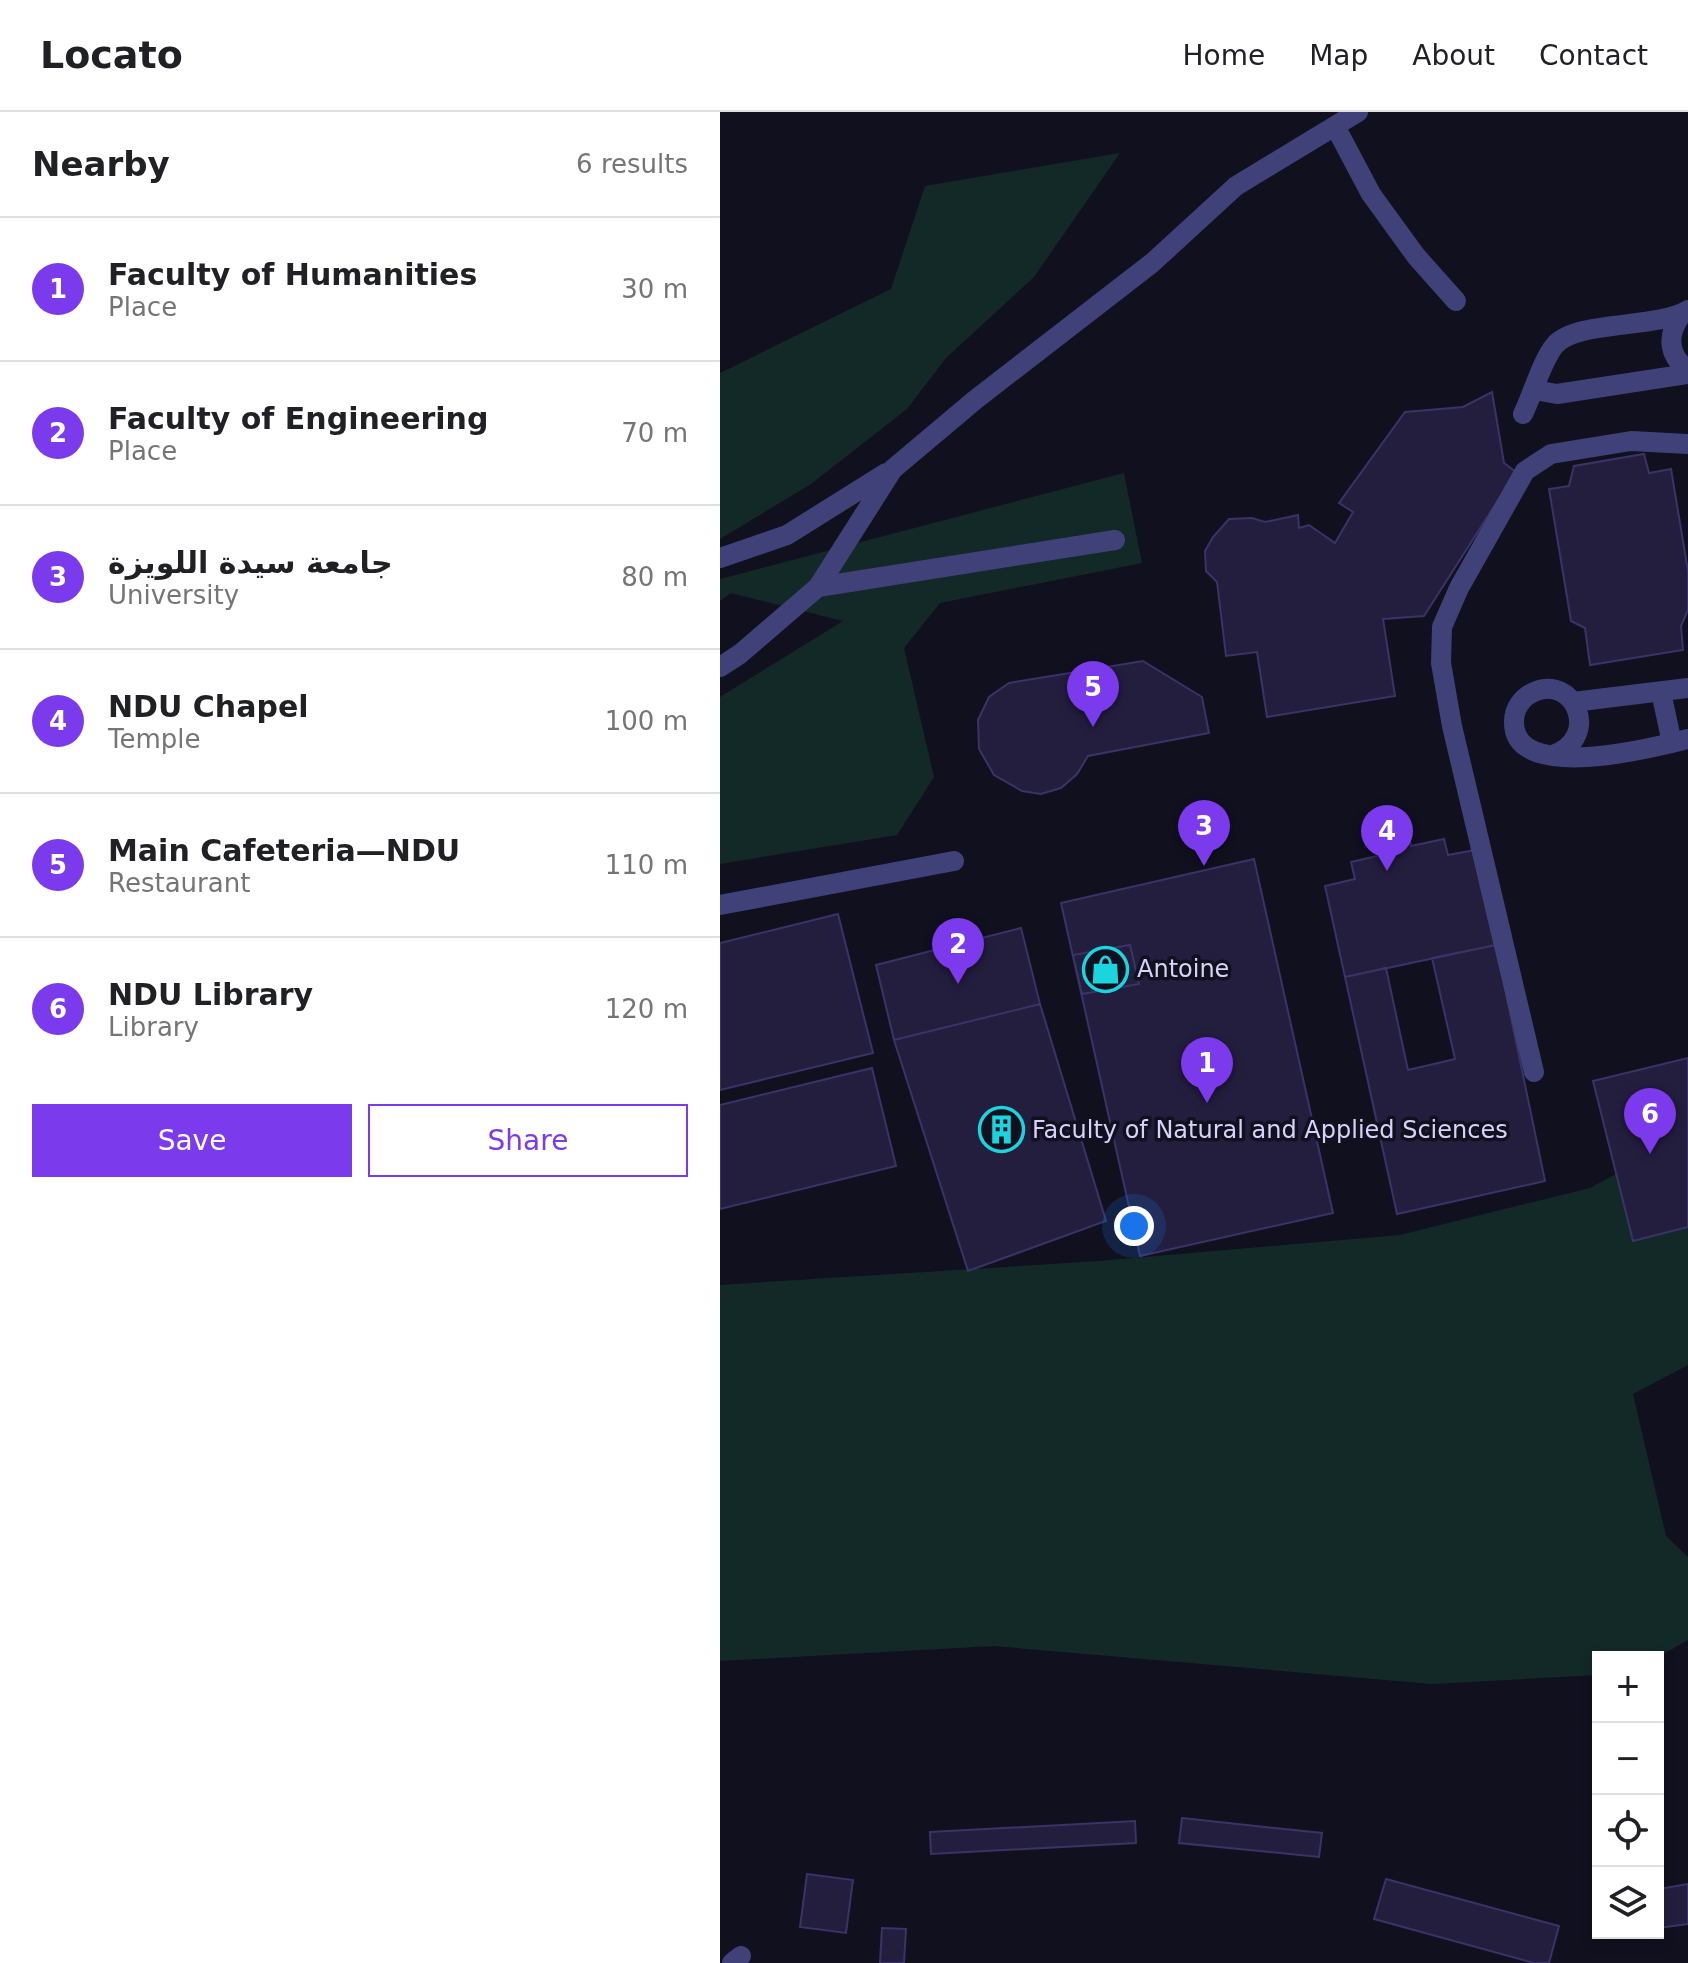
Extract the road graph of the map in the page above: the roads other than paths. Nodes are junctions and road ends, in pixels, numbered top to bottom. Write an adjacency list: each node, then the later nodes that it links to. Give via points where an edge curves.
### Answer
1 (1358, 112): 2 (street)
2 (1335, 126): 3 (street, via 1371,194); 9 (street, via 1236,186 1152,263)
3 (1456, 301)
4 (1685, 312): 5 (street, via 1674,324 1671,347); 6 (street, via 1570,335 1556,344)
5 (1688, 372): 6 (street, via 1557,394)
6 (1535, 390): 7 (street)
7 (1523, 414)
8 (1688, 444): 21 (street, via 1631,441 1551,454 1525,471 1442,627 1441,663 1452,726)
9 (893, 469): 11 (street, via 787,535); 12 (street)
10 (1115, 540): 12 (street)
11 (720, 558)
12 (818, 587): 13 (street)
13 (720, 667)
14 (1688, 688): 15 (street)
15 (1661, 692): 16 (street); 17 (street)
16 (1573, 702): 18 (street, via 1578,734 1564,751); 18 (street, via 1555,690 1535,691 1514,715 1522,745)
17 (1680, 741): 18 (street, via 1593,758)
18 (1553, 755)
19 (954, 861): 20 (street)
20 (720, 905)
21 (1534, 1072)

